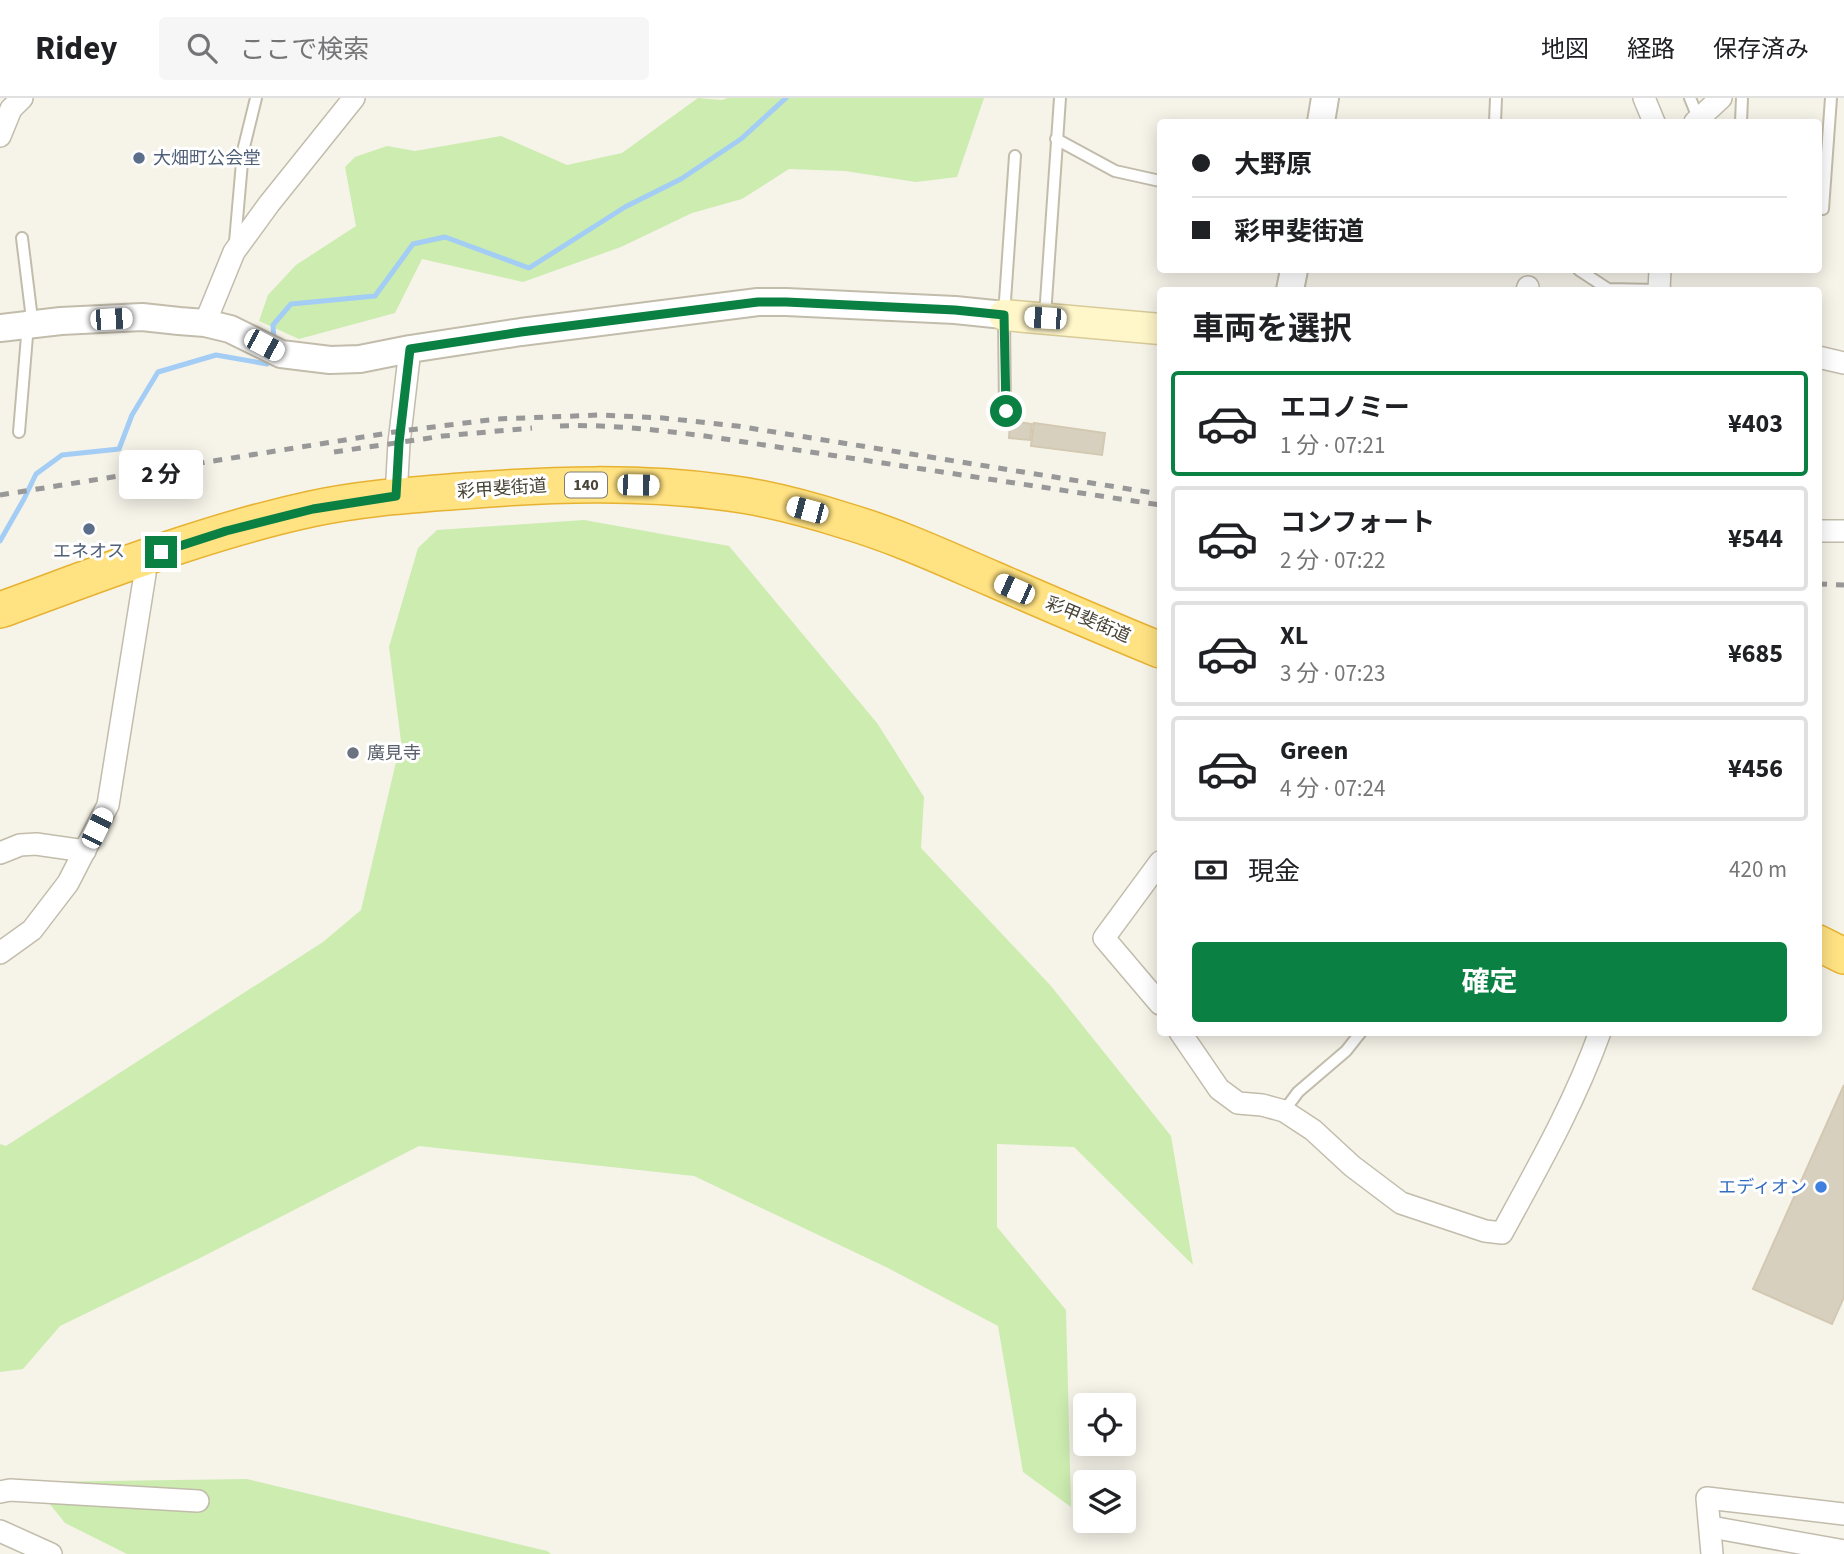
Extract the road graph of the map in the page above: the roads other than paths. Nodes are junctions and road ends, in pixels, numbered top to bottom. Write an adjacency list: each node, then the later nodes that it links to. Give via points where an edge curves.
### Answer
1 (22, 98): 18 (street, via 11,109)
2 (256, 98): 24 (lane, via 243,151)
3 (354, 98): 24 (street)
4 (1060, 98): 19 (lane)
5 (1325, 98): 12 (street)
6 (1496, 98): 13 (lane)
7 (1644, 98): 14 (street)
8 (1690, 98): 15 (lane)
9 (1721, 98): 16 (street)
10 (1742, 98): 17 (lane)
11 (1831, 98): 22 (lane)
12 (1322, 119)
13 (1494, 119)
14 (1653, 119)
15 (1696, 119)
16 (1699, 119)
17 (1741, 119)
18 (0, 136)
19 (1056, 139): 21 (lane, via 1115,171); 28 (lane)
20 (1014, 156): 27 (lane)
21 (1157, 180)
22 (1822, 209)
23 (22, 238): 30 (lane, via 31,311)
24 (234, 252): 29 (street)
25 (1583, 273): 26 (lane)
26 (1604, 287)
27 (1004, 315): 28 (main road); 33 (street, via 758,302); 36 (lane)
28 (1045, 318): 32 (main road)
29 (205, 323): 30 (street, via 142,317); 33 (street, via 230,329 281,354 360,359)
30 (28, 324): 31 (street); 37 (lane)
31 (0, 328)
32 (1157, 329)
33 (410, 349): 38 (street)
34 (1822, 358): 35 (street)
35 (1844, 363)
36 (1006, 411)
37 (19, 432)
38 (396, 496): 41 (highway, 彩甲斐街道 / 140, via 313,509); 43 (highway, 彩甲斐街道 / 140, via 572,484 730,493 789,505 891,536)
39 (1822, 531): 40 (street)
40 (1844, 531)
41 (139, 559): 42 (highway, 彩甲斐街道 / 140); 44 (street, via 145,574 108,805)
42 (0, 610)
43 (1157, 649)
44 (85, 851): 45 (street, via 36,844); 48 (street, via 68,883 32,930)
45 (0, 853)
46 (1157, 866): 50 (street, via 1104,938)
47 (1822, 945): 49 (highway)
48 (0, 953)
49 (1844, 956)
50 (1157, 1000)
51 (1183, 1036): 54 (street, via 1219,1088 1238,1103)
52 (1358, 1036): 54 (lane, via 1297,1092)
53 (1599, 1036): 54 (street, via 1587,1069 1503,1233 1401,1203)
54 (1284, 1111)
55 (0, 1492): 56 (street)
56 (198, 1502)
57 (1844, 1514): 58 (street, via 1707,1498)
58 (1711, 1527): 60 (street); 62 (street)
59 (0, 1531): 61 (street)
60 (1844, 1551)
61 (51, 1554)
62 (1712, 1554)

